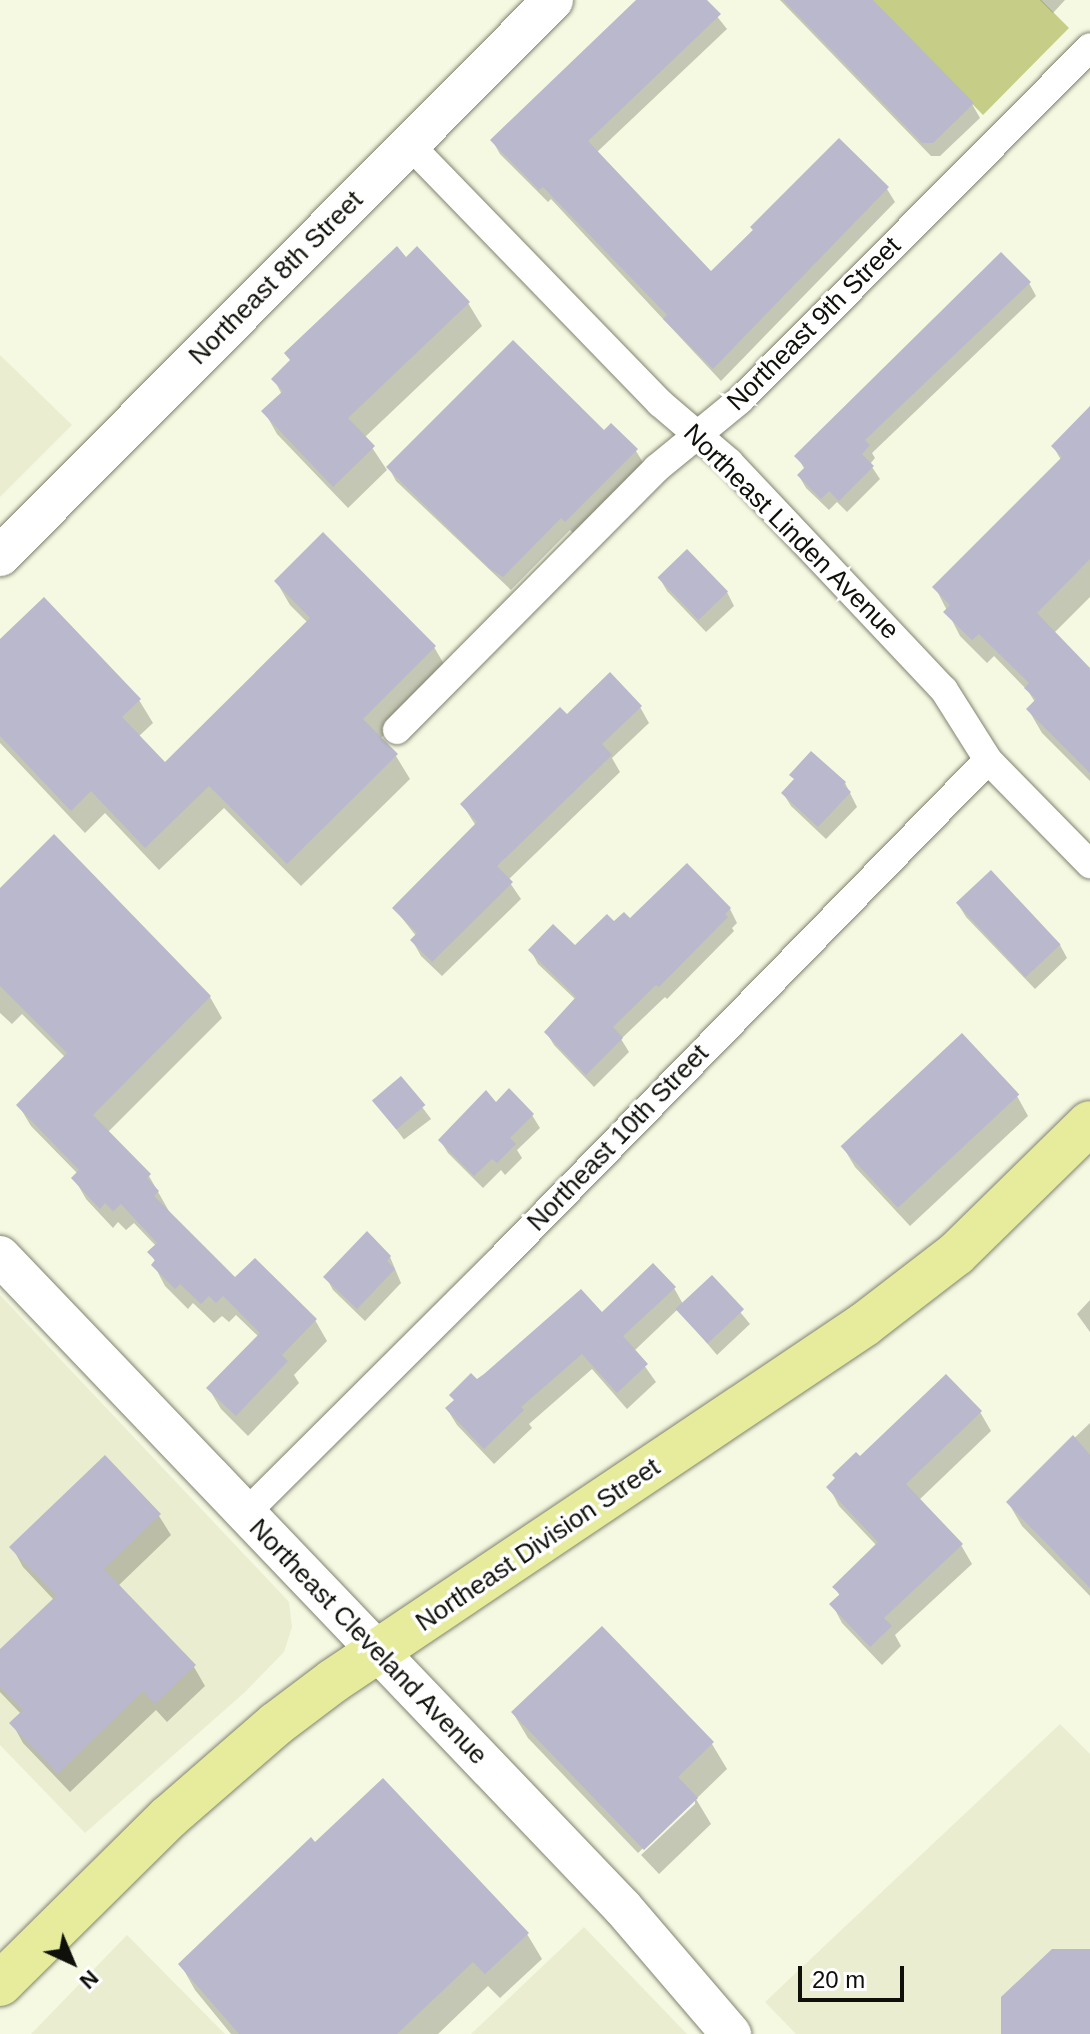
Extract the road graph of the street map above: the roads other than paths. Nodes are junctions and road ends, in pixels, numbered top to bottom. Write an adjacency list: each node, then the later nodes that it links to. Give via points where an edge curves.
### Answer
1 (553, 0): 3 (main road, Northeast 8th Street)
2 (1090, 47): 4 (street, Northeast 9th Street, via 740,400)
3 (409, 144): 4 (street, Northeast Linden Avenue); 5 (main road, Northeast 8th Street)
4 (697, 435): 6 (street, Northeast 9th Street, via 657,468); 7 (street, Northeast Linden Avenue, via 729,462 944,690)
5 (0, 556)
6 (397, 730)
7 (988, 760): 8 (street, Northeast Linden Avenue); 11 (street, Northeast 10th Street)
8 (1090, 864)
9 (1090, 1123): 12 (main road, Northeast Division Street, via 956,1254 865,1324)
10 (0, 1256): 11 (main road, Northeast Cleveland Avenue)
11 (245, 1514): 12 (main road, Northeast Cleveland Avenue)
12 (378, 1652): 13 (main road, Northeast Division Street, via 223,1768); 14 (main road, Northeast Cleveland Avenue, via 623,1908)
13 (0, 1984)
14 (731, 2034)

